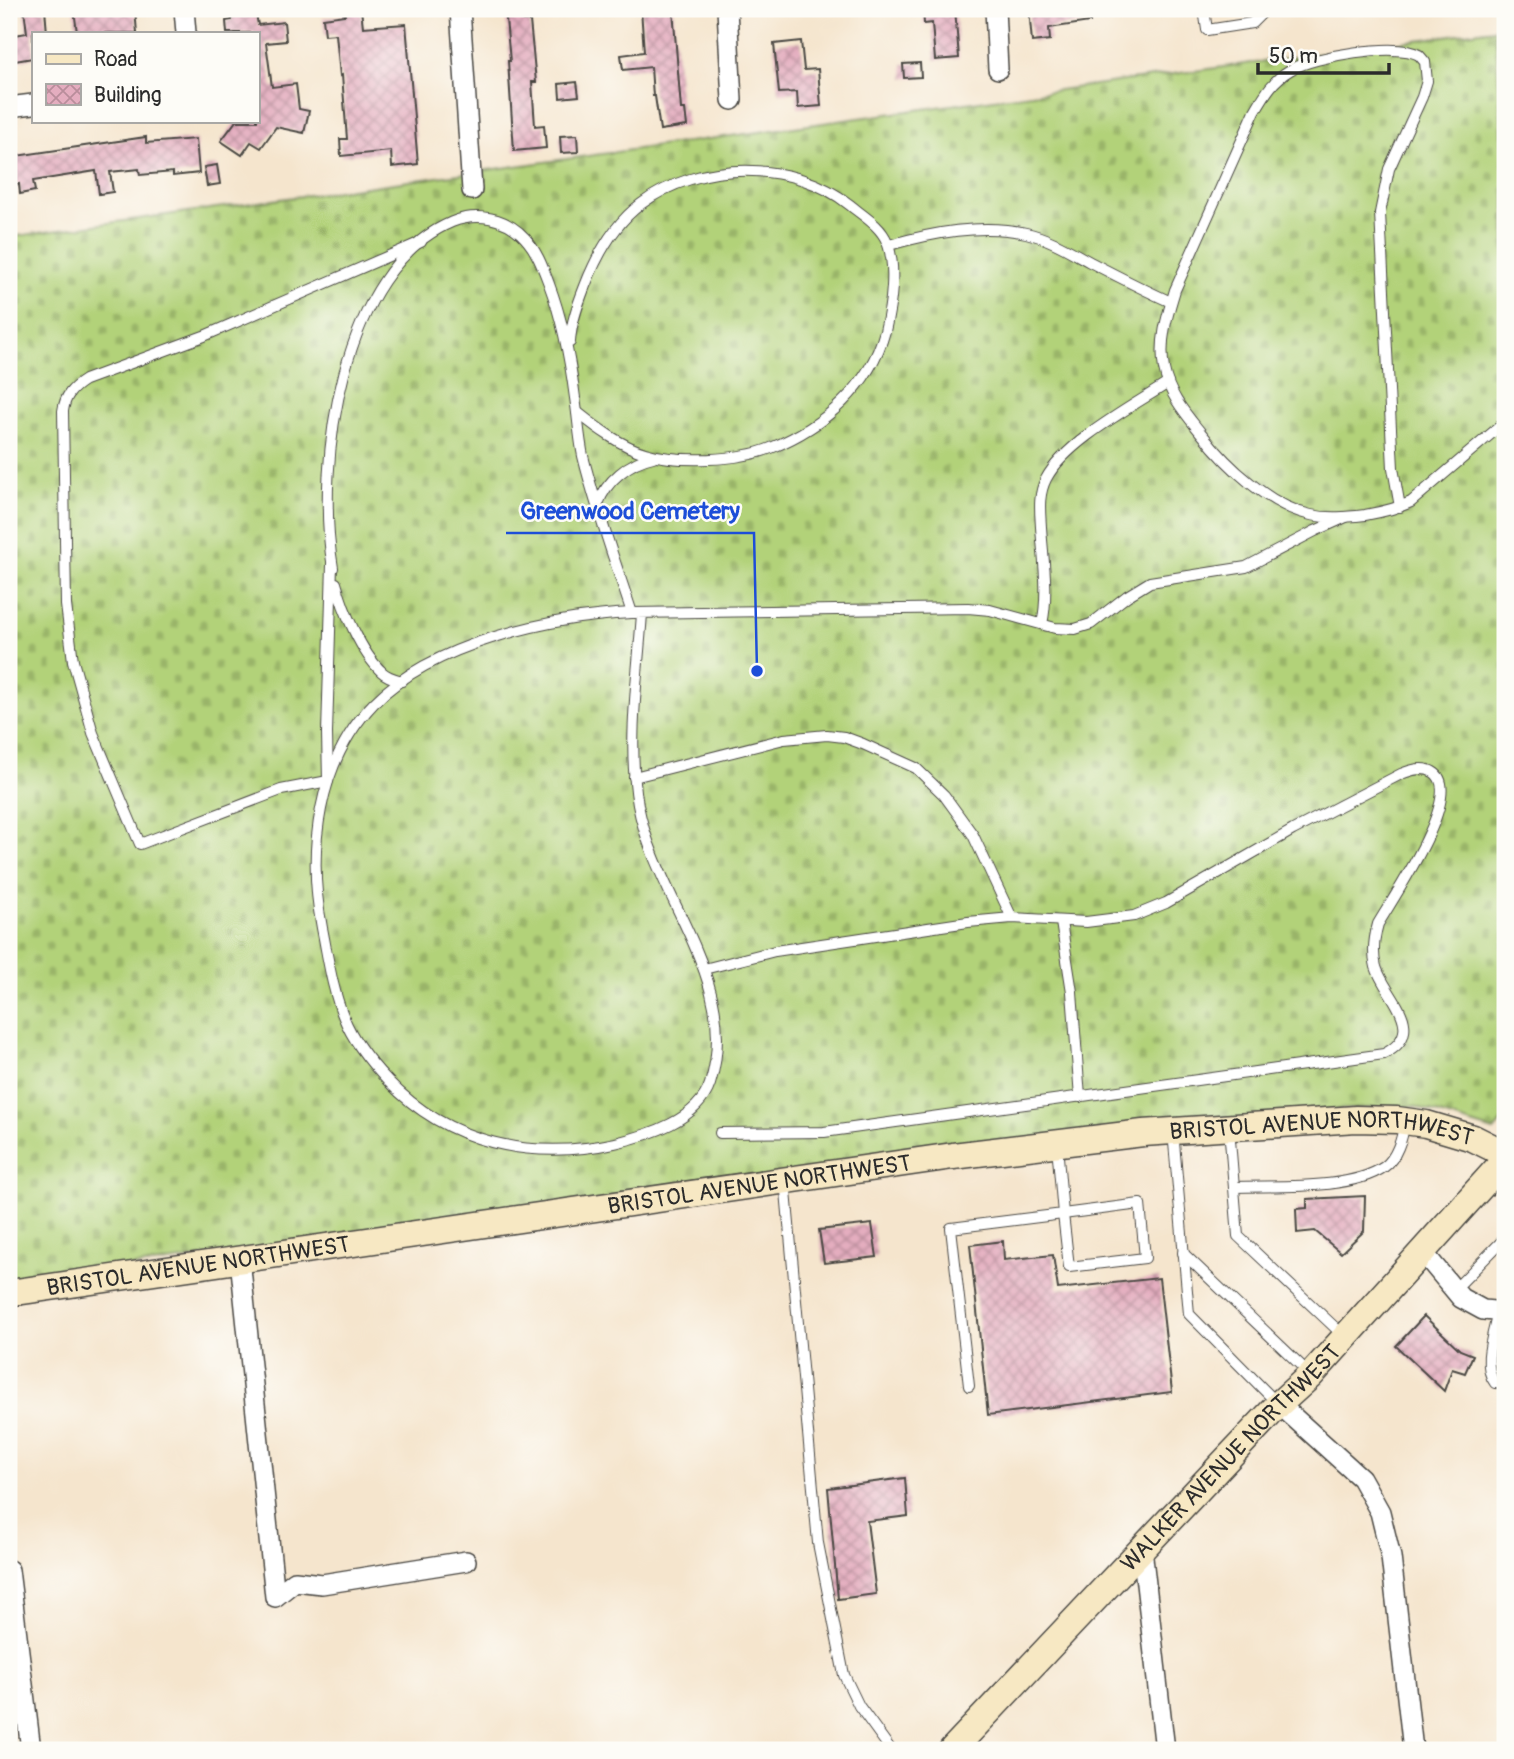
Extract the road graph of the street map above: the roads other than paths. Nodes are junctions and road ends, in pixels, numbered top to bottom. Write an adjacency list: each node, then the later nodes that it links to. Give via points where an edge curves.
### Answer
1 (184, 9): 7 (street)
2 (460, 9): 12 (street)
3 (727, 9): 9 (street)
4 (995, 9): 8 (street)
5 (1204, 9): 6 (lane, via 1207,30 1252,23)
6 (1266, 9)
7 (186, 32)
8 (999, 69)
9 (732, 100)
10 (32, 104): 11 (street)
11 (9, 107)
12 (472, 190)
13 (421, 242): 16 (lane, via 448,224 469,218 489,217 517,230 533,247 545,273); 24 (lane, via 390,272 361,326 344,372 330,446); 29 (lane, via 204,336 85,380 64,402 65,585 72,661 93,733 140,844 281,790)
14 (889, 245): 15 (lane, via 961,231 1028,233); 16 (lane, via 883,233 845,201 808,182 751,171 688,180 642,203 601,251 574,322); 20 (lane, via 891,290 882,341 869,369 839,406 796,437 765,450 712,458)
15 (1171, 302): 17 (lane, via 1163,337); 22 (lane, via 1270,86 1292,69 1324,58 1402,49 1423,58 1427,81 1389,169 1380,214 1393,468)
16 (571, 370): 18 (lane)
17 (1168, 383): 23 (lane, via 1182,409 1246,480 1302,513); 26 (lane, via 1076,445 1046,479 1040,504)
18 (577, 412): 20 (lane, via 633,448); 21 (lane)
19 (1505, 422): 22 (lane)
20 (659, 456): 21 (lane, via 623,471 603,491)
21 (598, 505): 25 (lane)
22 (1400, 507): 23 (lane)
23 (1346, 517): 26 (lane, via 1246,567 1150,582 1084,627)
24 (332, 564): 27 (lane, via 341,600 361,641 381,671); 29 (lane)
25 (637, 613): 26 (lane, via 968,608); 27 (lane, via 574,618 516,631 452,654); 28 (lane)
26 (1042, 624)
27 (402, 681): 29 (lane, via 376,702 355,728)
28 (634, 777): 30 (lane, via 784,739 827,735 863,744 916,768 944,795 973,835); 32 (lane, via 647,841)
29 (328, 781): 32 (lane, via 320,812 315,881 330,972 345,1022 396,1090 455,1130 499,1145 558,1151 621,1142 684,1116 704,1097 713,1068 715,1014)
30 (1012, 918): 31 (lane); 32 (lane, via 775,951)
31 (1061, 922): 33 (lane); 33 (lane, via 1147,912 1383,782 1413,770 1438,776 1440,811 1374,936 1377,971 1402,1018 1401,1041 1396,1048 1384,1054)
32 (704, 969)
33 (1080, 1097): 37 (lane, via 824,1132)
34 (1404, 1121): 35 (street, BRISTOL AVENUE NORTHWEST, via 1356,1119); 39 (street, BRISTOL AVENUE NORTHWEST, via 1473,1138); 42 (lane, via 1402,1139 1386,1166 1349,1182)
35 (1229, 1127): 36 (street, BRISTOL AVENUE NORTHWEST); 42 (lane)
36 (1173, 1130): 38 (street, BRISTOL AVENUE NORTHWEST); 46 (lane)
37 (720, 1133)
38 (1057, 1144): 41 (street, BRISTOL AVENUE NORTHWEST); 43 (lane)
39 (1505, 1154)
40 (1505, 1160): 45 (street, WALKER AVENUE NORTHWEST)
41 (785, 1180): 47 (street, BRISTOL AVENUE NORTHWEST); 60 (lane, via 818,1543 844,1675 859,1706)
42 (1234, 1187): 51 (lane, via 1238,1236)
43 (1063, 1214): 43 (lane, via 1140,1204 1145,1258 1069,1267); 54 (lane, via 951,1228)
44 (1505, 1238): 48 (lane)
45 (1422, 1251): 48 (street); 51 (street, WALKER AVENUE NORTHWEST)
46 (1183, 1253): 52 (lane); 55 (lane, via 1189,1314)
47 (240, 1259): 49 (street, BRISTOL AVENUE NORTHWEST); 57 (street, via 275,1597 295,1581 322,1584)
48 (1454, 1290): 50 (street, via 1483,1310)
49 (9, 1293)
50 (1502, 1312): 53 (lane, via 1488,1363 1490,1377)
51 (1345, 1337): 52 (street, WALKER AVENUE NORTHWEST)
52 (1311, 1375): 55 (street, WALKER AVENUE NORTHWEST)
53 (1505, 1384)
54 (969, 1386)
55 (1279, 1405): 56 (street, WALKER AVENUE NORTHWEST); 63 (street, via 1361,1478 1380,1512 1391,1557)
56 (1142, 1549): 61 (street, WALKER AVENUE NORTHWEST); 62 (street)
57 (466, 1561)
58 (9, 1570): 59 (street)
59 (31, 1750)
60 (891, 1750)
61 (952, 1750)
62 (1165, 1750)
63 (1413, 1750)

